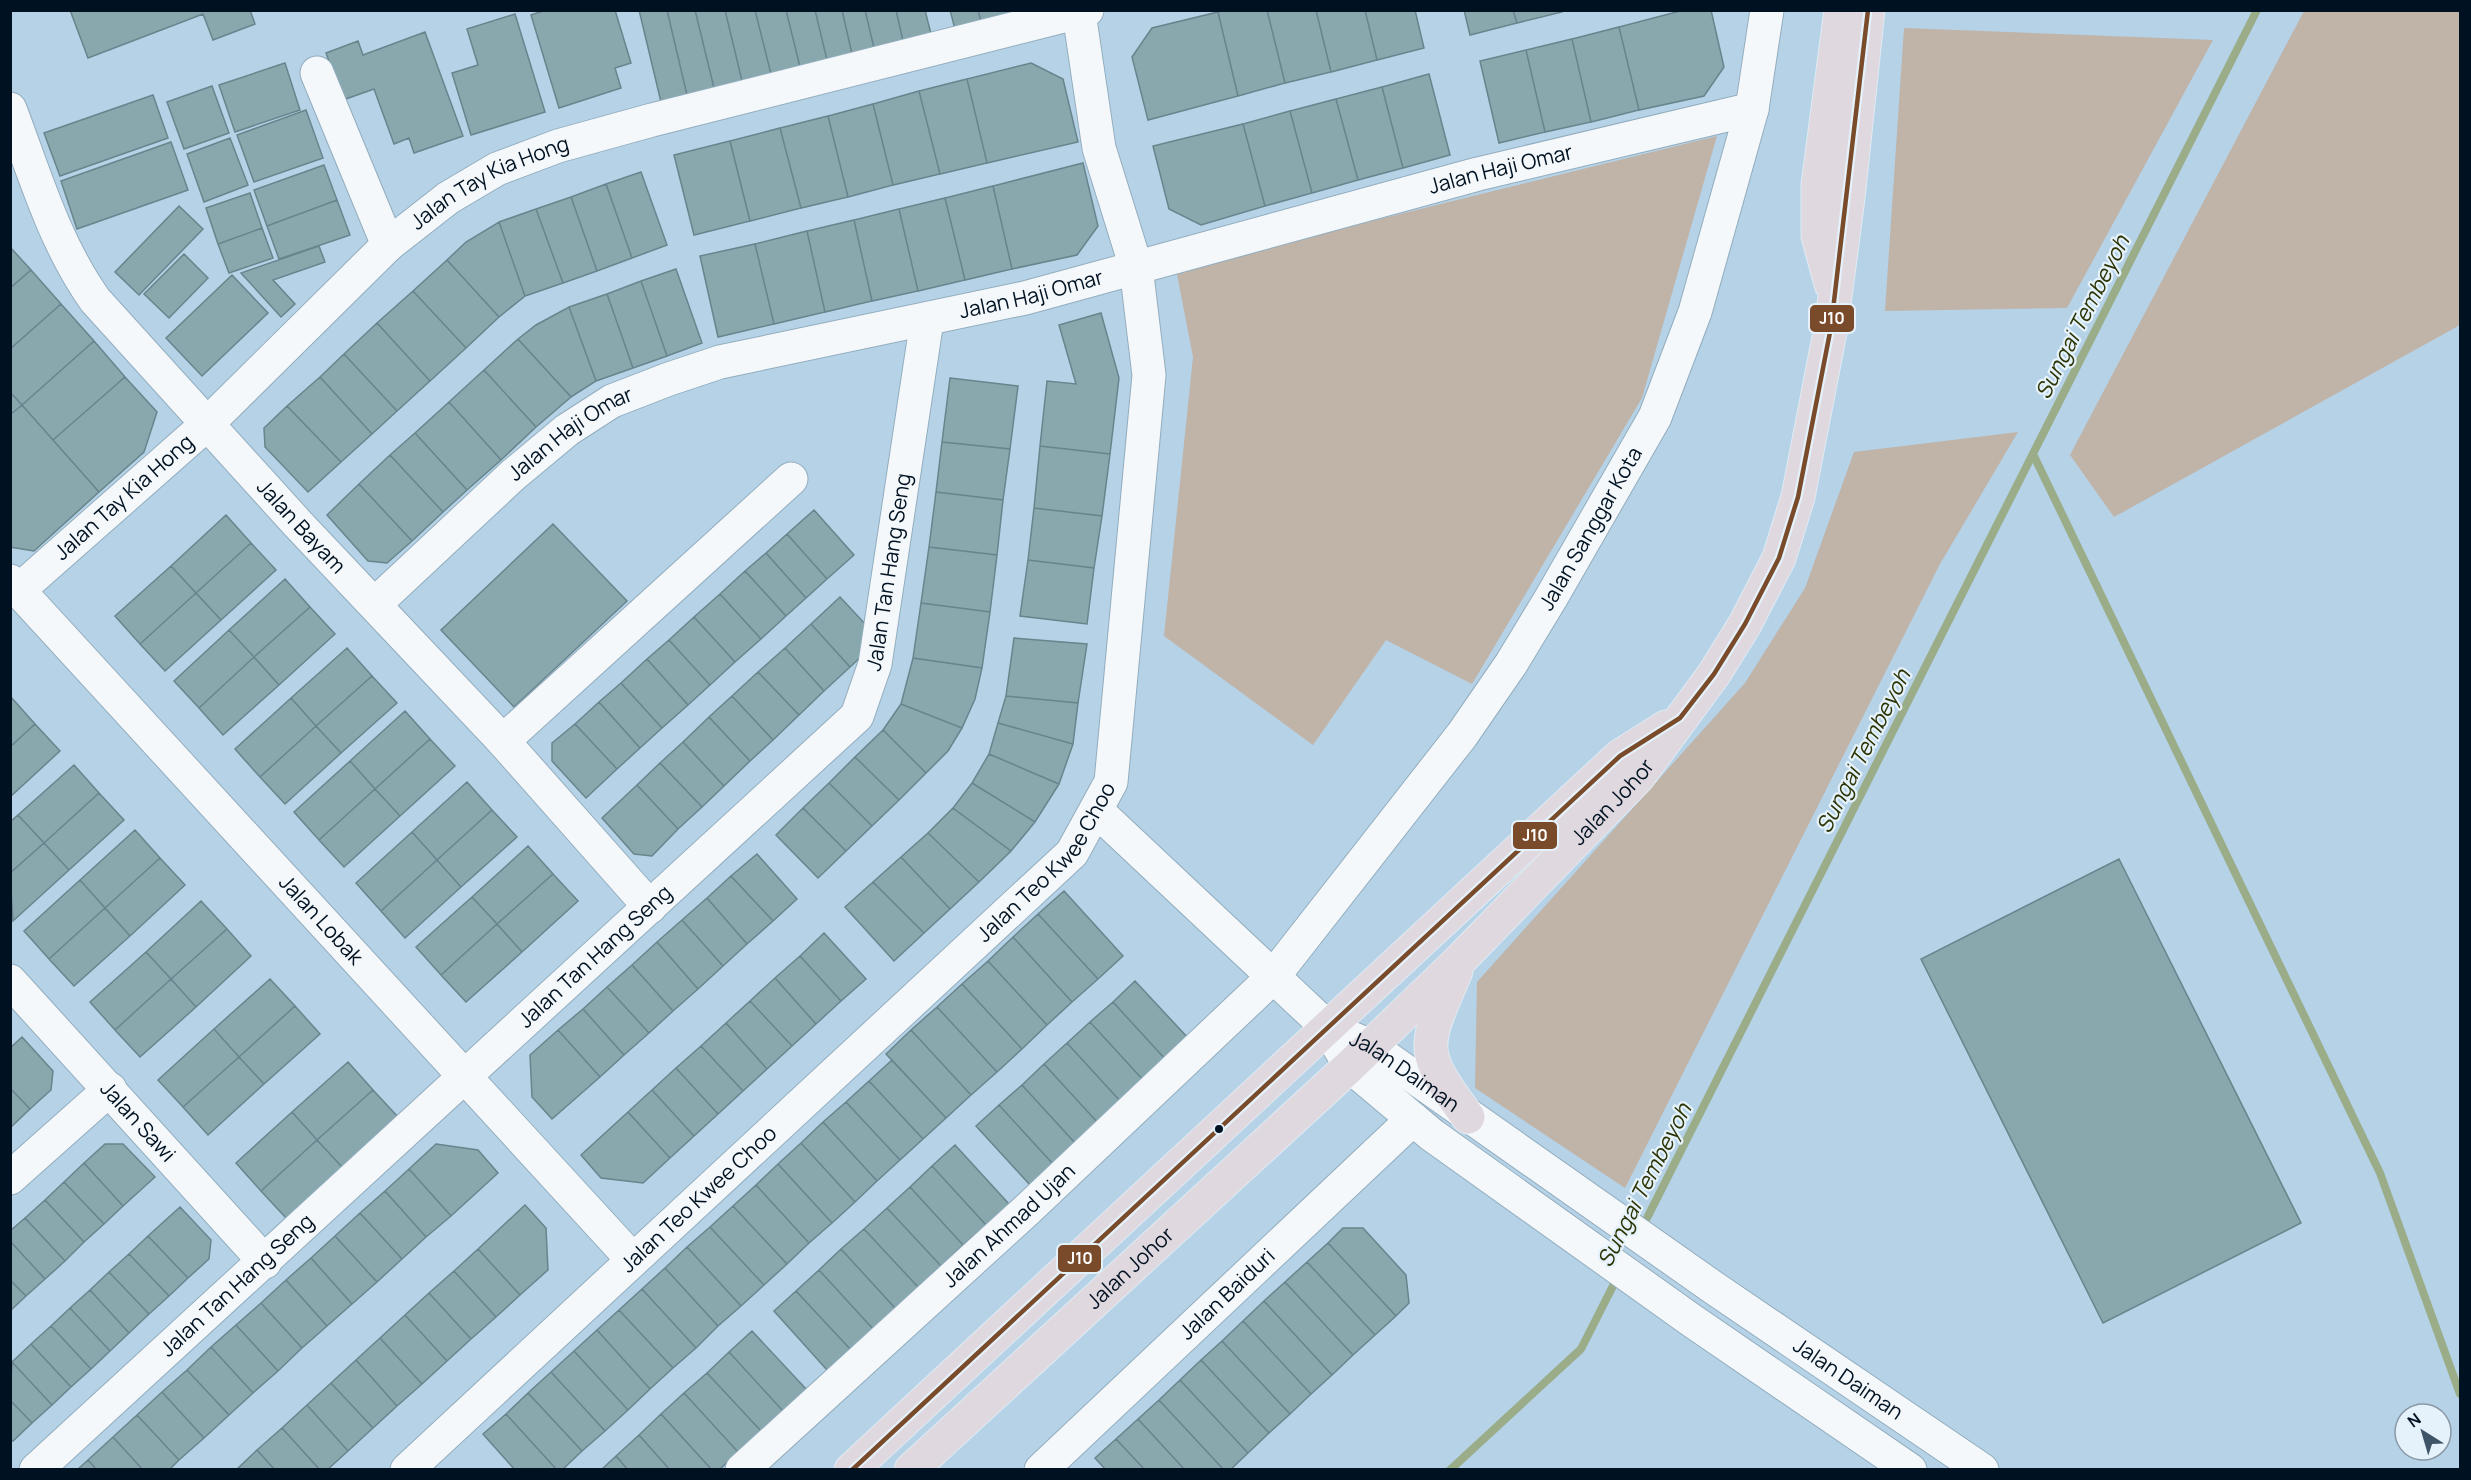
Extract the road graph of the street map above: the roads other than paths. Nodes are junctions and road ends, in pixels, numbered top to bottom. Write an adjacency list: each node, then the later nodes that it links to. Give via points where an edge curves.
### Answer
1 (1767, 10): 7 (street, Jalan Sanggar Kota)
2 (1841, 10): 10 (highway, via 1818,185 1818,236)
3 (1868, 10): 10 (highway, Jalan Johor)
4 (1083, 12): 8 (street, Jalan Tay Kia Hong, via 558,146 497,169 448,198); 9 (street, Jalan Teo Kwee Choo, via 1099,148)
5 (317, 73): 8 (street)
6 (10, 109): 12 (street, Jalan Bayam, via 56,233 76,273 95,300)
7 (1752, 109): 9 (street, Jalan Haji Omar, via 1478,174); 21 (street, Jalan Sanggar Kota, via 1695,312 1655,417 1638,448 1511,664 1462,735)
8 (388, 245): 12 (street, Jalan Tay Kia Hong)
9 (1136, 267): 11 (street, Jalan Haji Omar); 18 (street, Jalan Teo Kwee Choo, via 1149,375 1111,782)
10 (1834, 297): 16 (highway, Jalan Johor, via 1798,496 1779,558 1714,674)
11 (927, 320): 15 (street, Jalan Haji Omar, via 720,362 612,401 567,430 513,475); 19 (street, Jalan Tan Hang Seng, via 875,664 857,716)
12 (206, 424): 14 (street, Jalan Tay Kia Hong); 15 (street, Jalan Bayam)
13 (791, 480): 17 (street)
14 (15, 585): 25 (street, Jalan Lobak)
15 (375, 604): 17 (street, Jalan Bayam)
16 (1680, 717): 20 (highway, Jalan Johor, via 1639,776); 23 (highway, Jalan Johor, via 1620,756)
17 (503, 741): 19 (street, Jalan Bayam)
18 (1096, 810): 21 (street, Jalan Daiman); 30 (street, Jalan Teo Kwee Choo, via 1071,853)
19 (650, 907): 25 (street, Jalan Tan Hang Seng)
20 (1461, 959): 24 (highway, Jalan Johor); 27 (highway, via 1429,1043 1439,1079)
21 (1272, 978): 23 (street, Jalan Daiman); 34 (street, Jalan Ahmad Ujan, via 1029,1208)
22 (10, 981): 26 (street, Jalan Sawi)
23 (1328, 1028): 24 (street, Jalan Daiman); 35 (highway, Jalan Johor)
24 (1360, 1056): 27 (street, Jalan Daiman); 28 (street, Jalan Daiman); 36 (highway, Jalan Johor)
25 (466, 1077): 30 (street, Jalan Lobak); 31 (street, Jalan Tan Hang Seng)
26 (110, 1089): 29 (street); 31 (street, Jalan Sawi)
27 (1468, 1117): 39 (street, Jalan Daiman)
28 (1413, 1119): 37 (street, Jalan Baiduri); 38 (street, Jalan Daiman, via 1691,1320)
29 (10, 1178)
30 (633, 1260): 33 (street, Jalan Teo Kwee Choo)
31 (265, 1262): 32 (street, Jalan Tan Hang Seng)
32 (36, 1470)
33 (407, 1470)
34 (742, 1470)
35 (851, 1470)
36 (911, 1470)
37 (1041, 1470)
38 (1910, 1470)
39 (1982, 1470)

